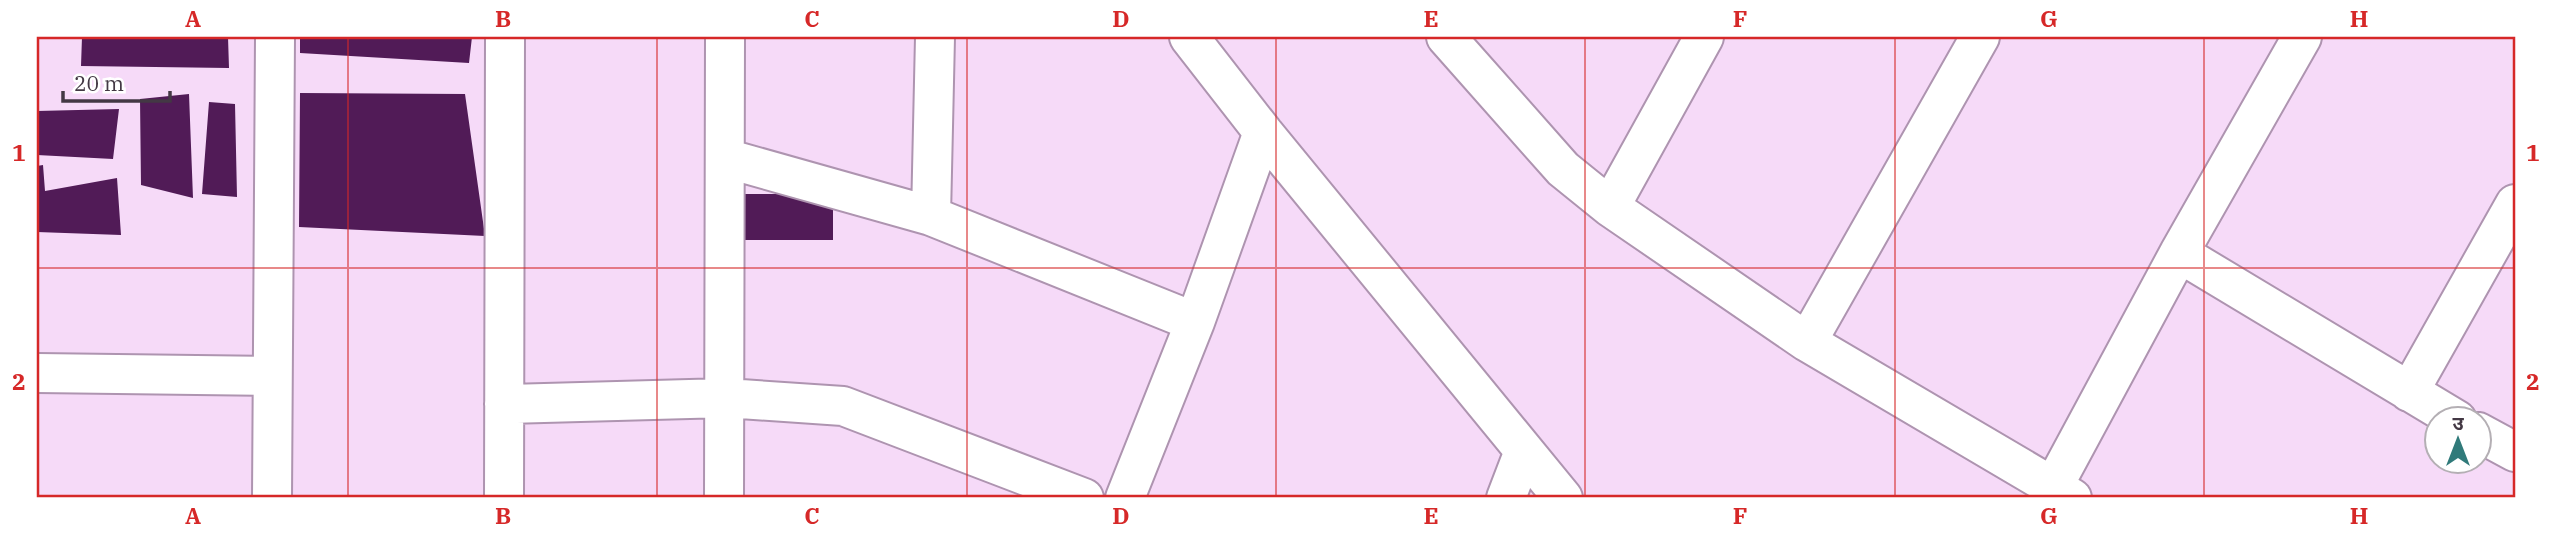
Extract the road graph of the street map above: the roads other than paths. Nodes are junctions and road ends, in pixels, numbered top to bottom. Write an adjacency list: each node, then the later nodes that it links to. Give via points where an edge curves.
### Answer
1 (275, 37): 19 (street)
2 (505, 37): 22 (street)
3 (725, 37): 11 (street)
4 (935, 37): 14 (street)
5 (1189, 37): 10 (street)
6 (1447, 37): 13 (street, via 1563,169)
7 (1704, 37): 13 (street)
8 (1980, 37): 17 (street)
9 (2302, 37): 15 (street)
10 (1264, 132): 16 (street); 25 (street)
11 (725, 158): 14 (street); 21 (street)
12 (2515, 204): 20 (street)
13 (1610, 207): 17 (street)
14 (931, 216): 16 (street)
15 (2179, 253): 20 (street); 27 (street)
16 (1195, 322): 32 (street)
17 (1807, 342): 27 (street)
18 (37, 373): 19 (street)
19 (271, 376): 28 (street)
20 (2409, 392): 23 (street)
21 (726, 398): 22 (street); 30 (street); 31 (street, via 843,406)
22 (504, 404): 29 (street)
23 (2434, 406)
24 (2492, 439): 26 (street)
25 (1524, 451): 33 (street); 34 (street)
26 (2515, 452)
27 (2063, 493)
28 (272, 498)
29 (504, 498)
30 (724, 498)
31 (1084, 498)
32 (1125, 498)
33 (1506, 498)
34 (1563, 498)

